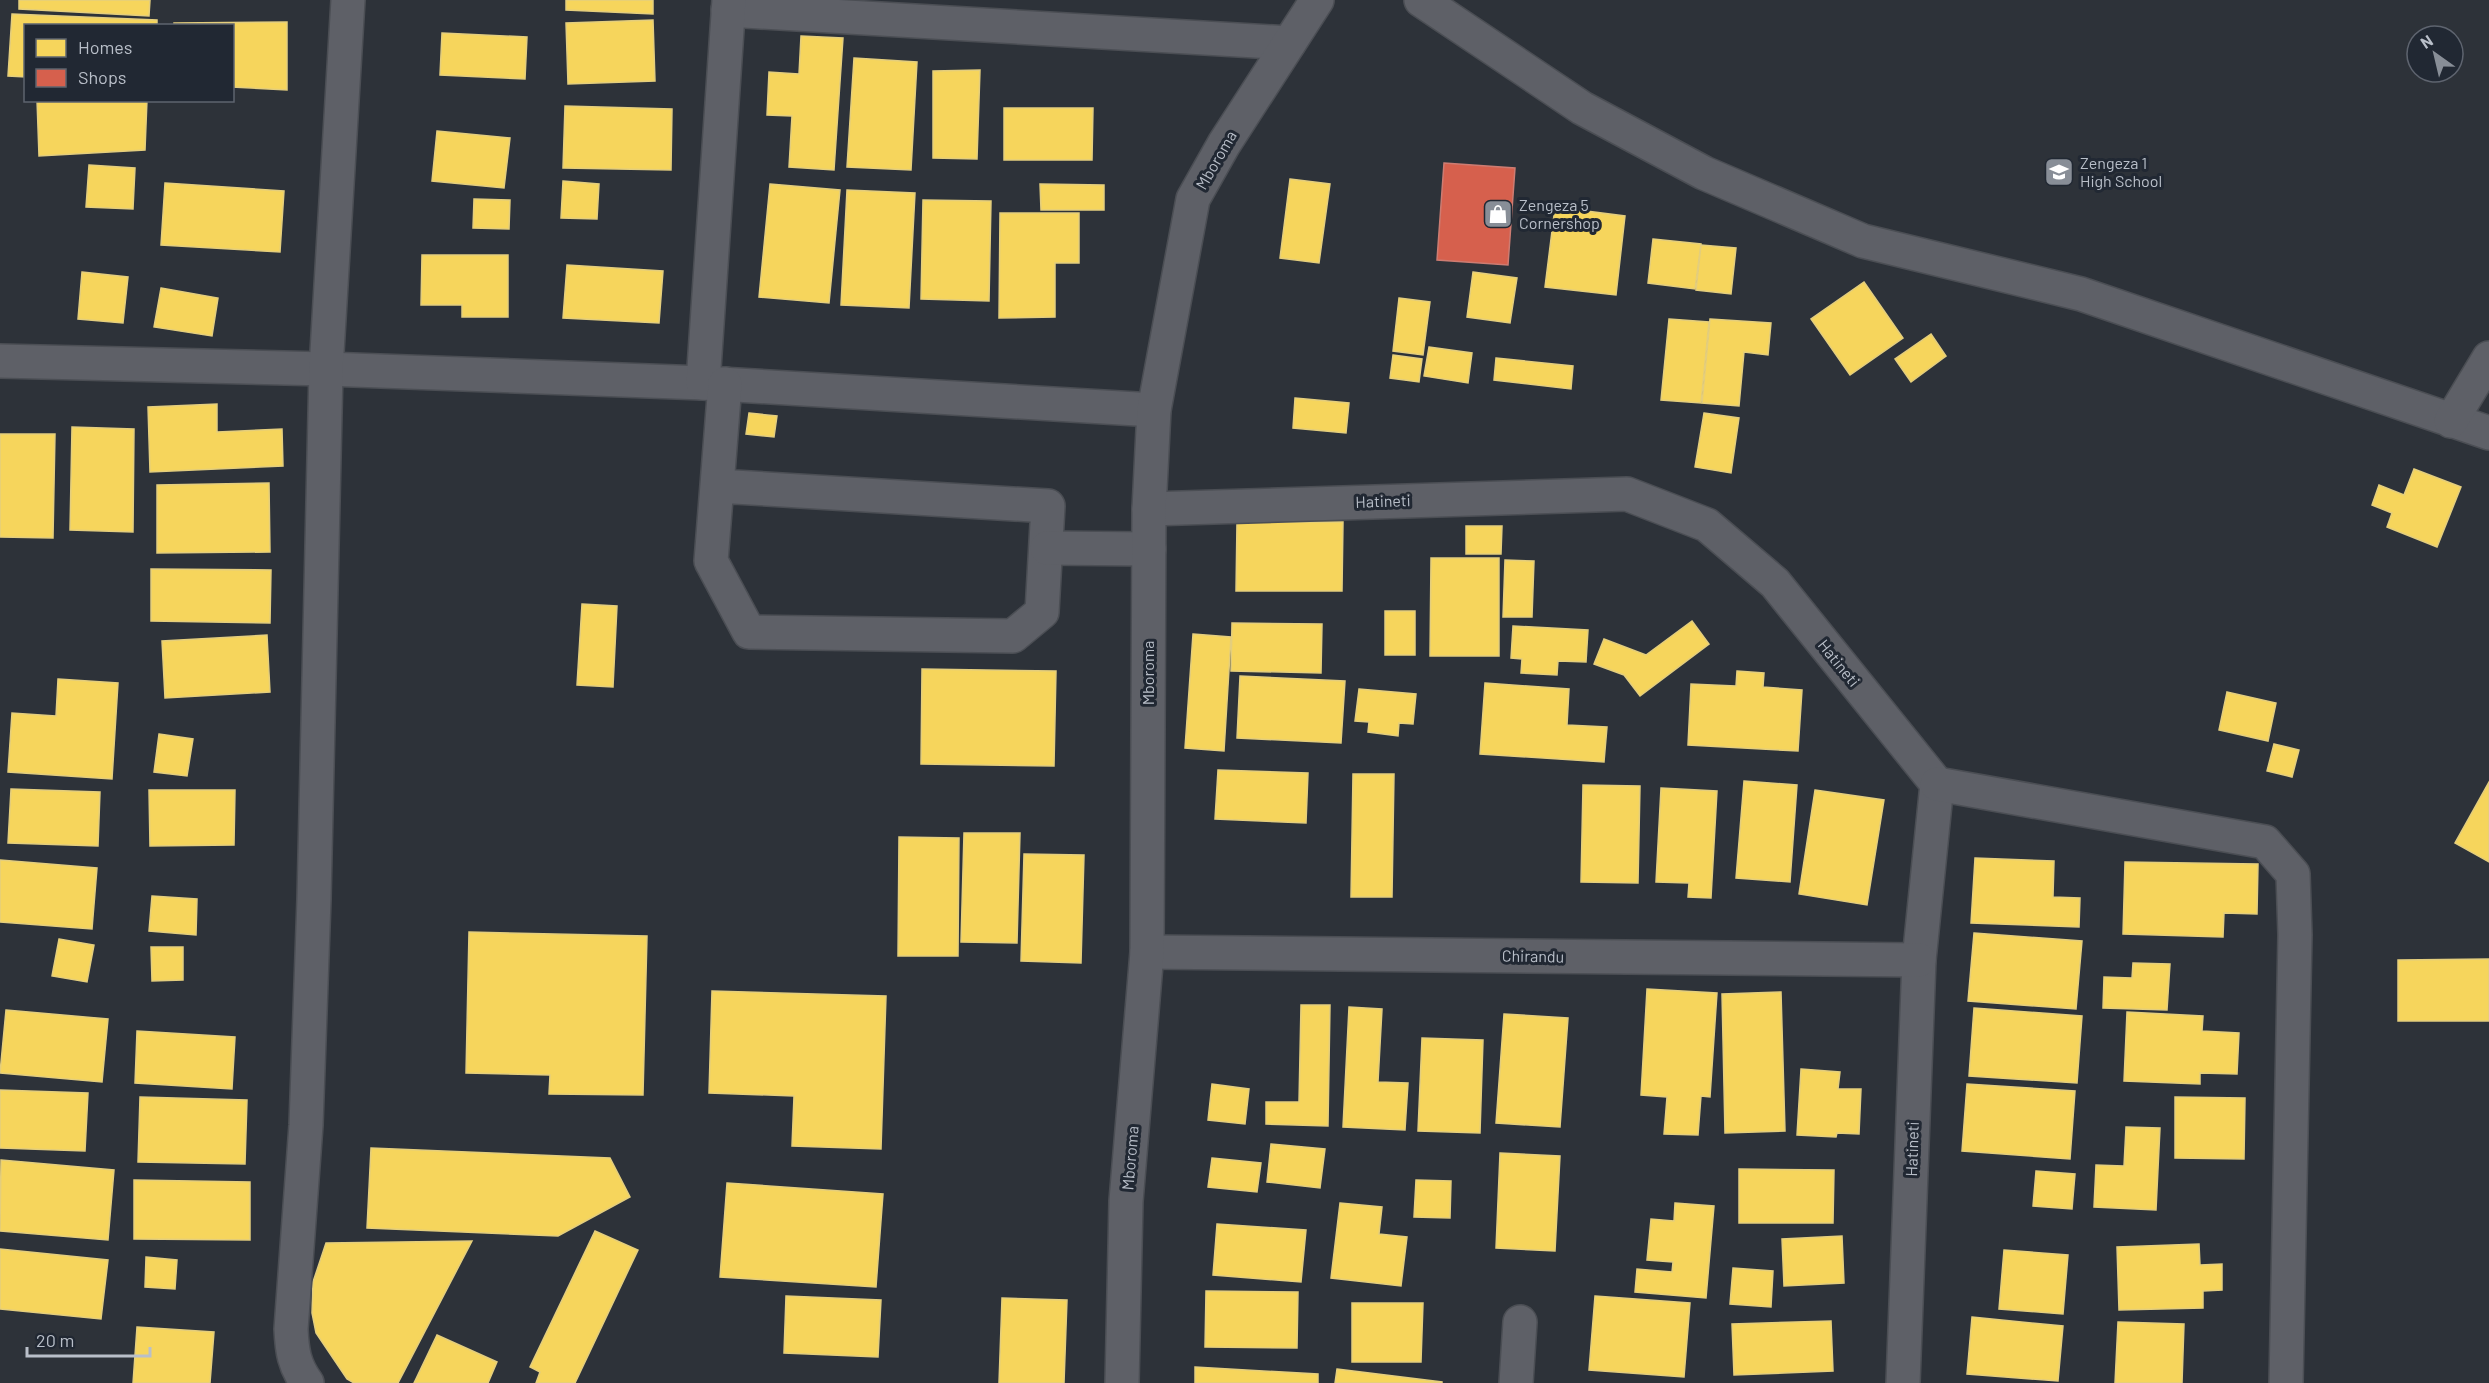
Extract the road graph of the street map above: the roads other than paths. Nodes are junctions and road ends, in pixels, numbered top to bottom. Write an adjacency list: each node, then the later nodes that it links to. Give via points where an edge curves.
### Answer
1 (348, 0): 10 (street)
2 (998, 0): 6 (street)
3 (1317, 0): 7 (street, Mboroma)
4 (1421, 0): 13 (street, via 1582,108 1704,173 1863,241 2081,294)
5 (728, 5): 6 (street); 11 (street)
6 (1039, 28): 7 (street)
7 (1289, 43): 12 (street, Mboroma, via 1193,199)
8 (2489, 358): 13 (street)
9 (0, 361): 10 (street)
10 (326, 369): 11 (street); 23 (street, via 306,1125 291,1329 296,1367)
11 (714, 383): 12 (street); 15 (street)
12 (1154, 410): 16 (street, Mboroma)
13 (2451, 421): 14 (street)
14 (2489, 433)
15 (717, 486): 17 (street, via 1048,506); 17 (street, via 711,561 749,632 1012,636 1042,612)
16 (1149, 508): 18 (street, Mboroma); 19 (street, Hatineti, via 1627,494 1707,525 1774,584)
17 (1047, 548): 18 (street)
18 (1149, 549): 20 (street, Mboroma)
19 (1937, 784): 21 (street, Hatineti); 27 (street, via 2265,842 2293,874)
20 (1147, 952): 21 (street, Chirandu); 24 (street, Mboroma, via 1126,1201)
21 (1919, 960): 26 (street, Hatineti)
22 (1520, 1322): 25 (street)
23 (307, 1383)
24 (1122, 1383)
25 (1516, 1383)
26 (1903, 1383)
27 (2286, 1383)

